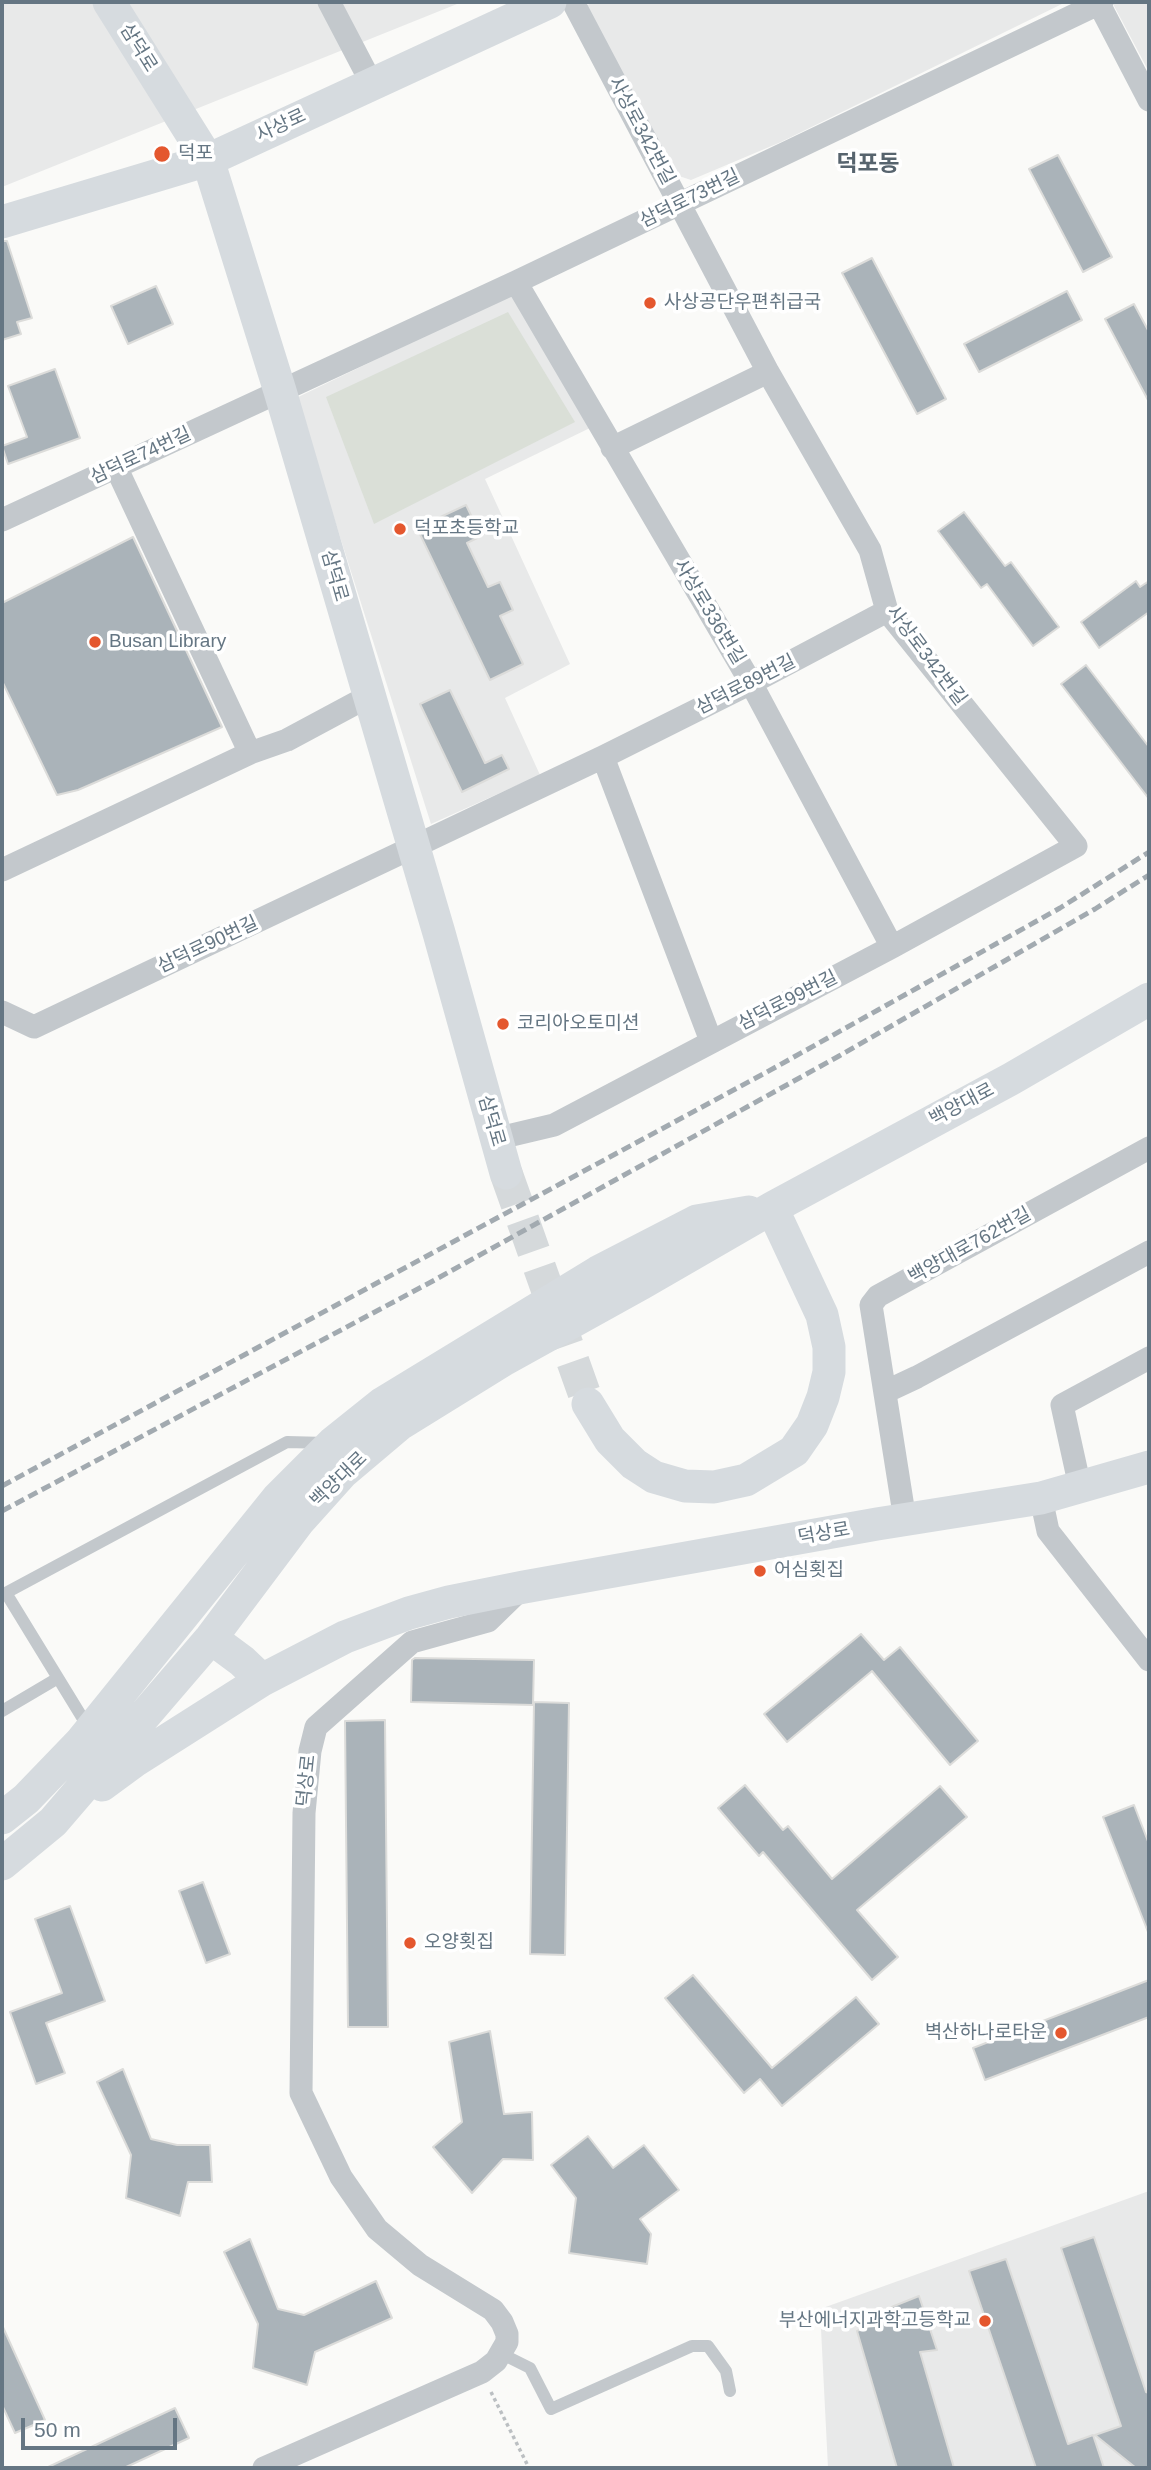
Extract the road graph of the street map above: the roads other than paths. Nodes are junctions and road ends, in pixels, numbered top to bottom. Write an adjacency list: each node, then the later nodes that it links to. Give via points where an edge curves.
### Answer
1 (109, 2): 8 (main road, 삼덕로)
2 (329, 2): 6 (street)
3 (550, 2): 6 (main road, 사상로)
4 (573, 2): 9 (street, 사상로342번길)
5 (1100, 2): 7 (street); 9 (street, 삼덕로73번길)
6 (372, 84): 8 (main road, 사상로)
7 (1149, 100)
8 (208, 160): 10 (main road, 사상로); 13 (main road, 삼덕로)
9 (679, 204): 11 (street, 삼덕로73번길); 12 (street, 사상로342번길)
10 (2, 222)
11 (516, 282): 13 (street, 삼덕로73번길); 14 (street, 사상로336번길)
12 (768, 372): 14 (street); 17 (street, 사상로342번길, via 870,550)
13 (280, 391): 15 (street, 삼덕로74번길); 19 (main road, 삼덕로)
14 (612, 448): 18 (street, 사상로336번길)
15 (116, 467): 16 (street, 삼덕로74번길); 20 (street)
16 (2, 520)
17 (887, 611): 18 (street, 삼덕로89번길); 22 (street, 사상로342번길)
18 (751, 683): 21 (street, 삼덕로89번길); 25 (street, 사상로336번길)
19 (369, 696): 20 (street, via 287,740); 23 (main road, 삼덕로)
20 (250, 753): 24 (street)
21 (603, 757): 23 (street, 삼덕로89번길); 28 (street)
22 (1076, 846): 25 (street, 삼덕로99번길)
23 (413, 847): 27 (street, 삼덕로90번길, via 34,1027); 29 (main road, 삼덕로)
24 (2, 870)
25 (892, 947): 28 (street, 삼덕로99번길)
26 (1149, 999): 32 (main road, 백양대로)
27 (2, 1012)
28 (711, 1041): 29 (street, 삼덕로99번길, via 554,1125)
29 (495, 1139): 31 (main road, 삼덕로)
30 (1149, 1148): 35 (street, 백양대로762번길, via 878,1296 871,1305)
31 (506, 1173)
32 (772, 1208): 36 (main road, via 822,1315 829,1347 823,1396 812,1425 794,1451 746,1480 715,1488 685,1486 654,1477 634,1464 610,1440); 37 (main road, 백양대로, via 697,1221 598,1272 383,1404); 44 (main road, 백양대로, via 400,1424 342,1473 298,1521)
33 (1149, 1252): 35 (street)
34 (1149, 1359): 39 (street, via 1062,1405)
35 (885, 1392): 41 (street, 백양대로762번길)
36 (589, 1404)
37 (333, 1443): 43 (lane, 백양대로, via 287,1442); 49 (main road, 백양대로, via 277,1499)
38 (1149, 1468): 39 (main road, 덕상로)
39 (1080, 1488): 40 (main road, 덕상로)
40 (1041, 1498): 41 (main road, 덕상로); 45 (street, via 1048,1531)
41 (905, 1520): 42 (main road, 덕상로)
42 (524, 1587): 47 (main road, 덕상로, via 409,1613 345,1637); 53 (street, 덕상로, via 488,1621 412,1642 316,1727 304,1813 301,2093 341,2177 377,2230 420,2265 493,2311 507,2334)
43 (4, 1594): 46 (lane, 백양대로)
44 (211, 1639): 47 (main road); 51 (main road, 백양대로)
45 (1149, 1660)
46 (58, 1678): 48 (lane); 49 (lane, 백양대로)
47 (262, 1680): 51 (main road, 덕상로, via 136,1760)
48 (2, 1711)
49 (90, 1730): 50 (main road, 백양대로, via 26,1799)
50 (2, 1818)
51 (53, 1822): 52 (main road, 백양대로)
52 (2, 1864)
53 (502, 2354): 54 (lane, via 530,2368 551,2409 692,2346 708,2346 726,2371); 55 (street, via 482,2372)
54 (730, 2391)
55 (264, 2468)

